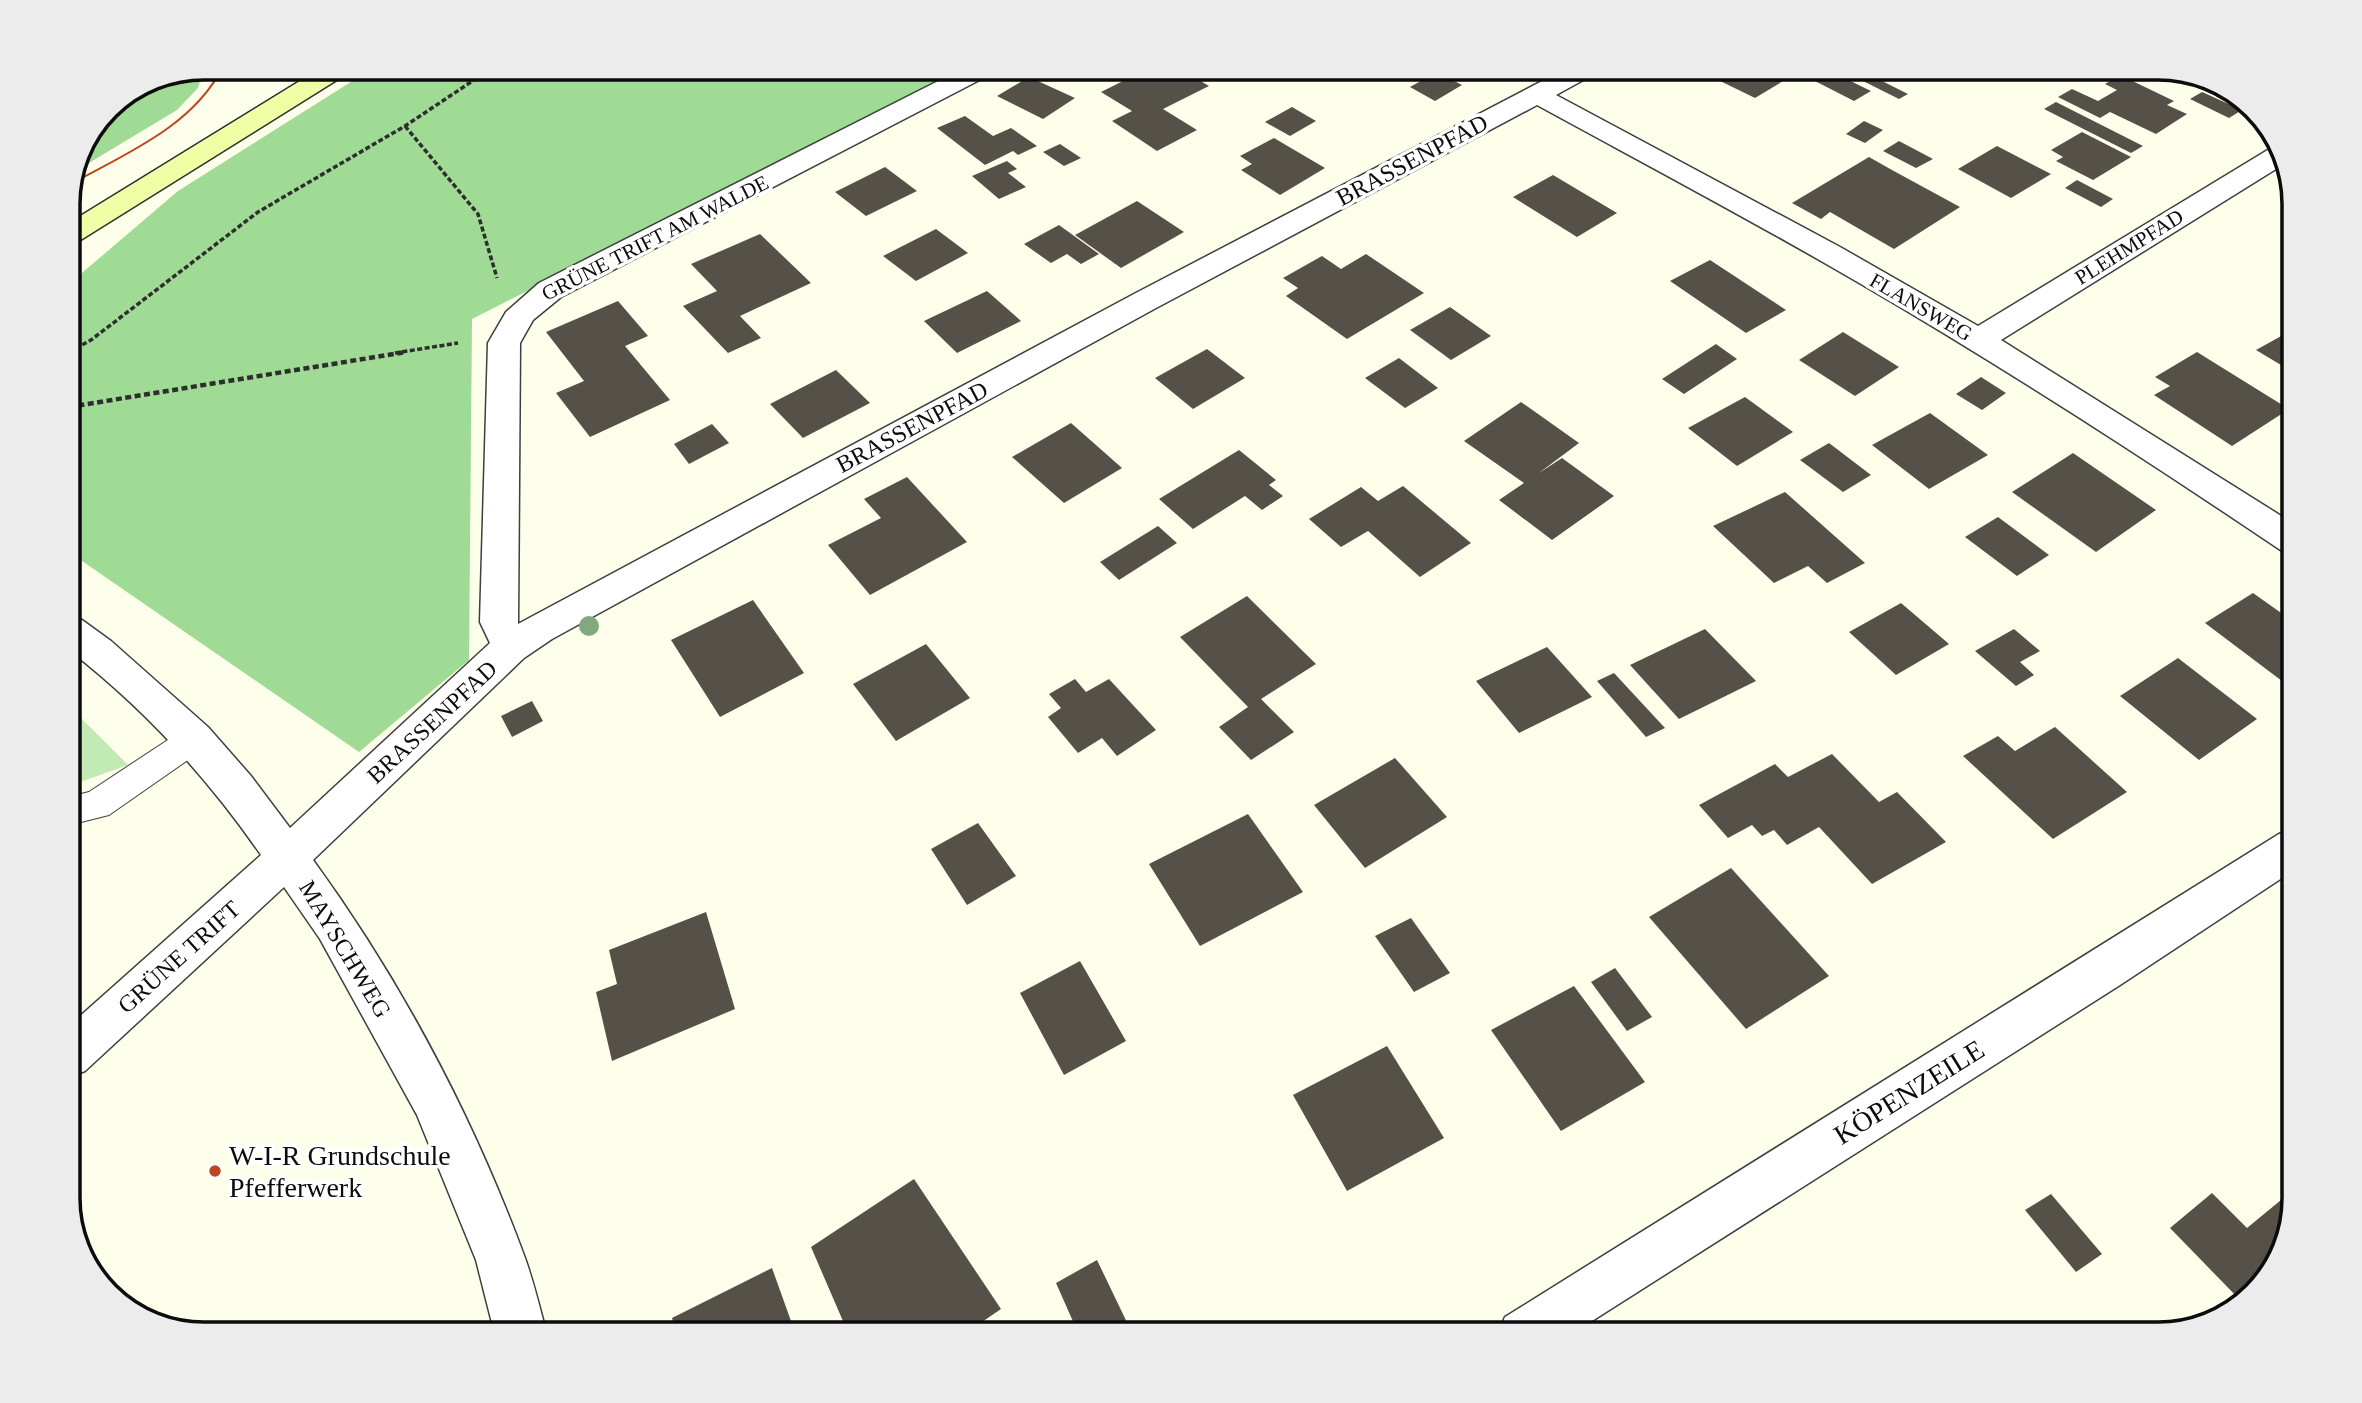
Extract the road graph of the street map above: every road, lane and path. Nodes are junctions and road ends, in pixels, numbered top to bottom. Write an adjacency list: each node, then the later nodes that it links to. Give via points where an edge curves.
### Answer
1 (1563, 80): 5 (street, BRASSENPFAD)
2 (318, 81): 8 (main road)
3 (473, 81): 6 (path)
4 (959, 81): 9 (street, GRÜNE TRIFT AM WALDE, via 550,290 530,303)
5 (1536, 94): 10 (street, FLANSWEG); 15 (street, BRASSENPFAD)
6 (405, 126): 9 (path, via 478,214 502,295); 11 (path, via 258,212)
7 (2273, 159): 10 (street, PLEHMPFAD)
8 (81, 228)
9 (506, 335): 12 (path); 15 (street, via 498,622)
10 (1978, 340): 13 (street, FLANSWEG)
11 (81, 345)
12 (81, 405)
13 (2281, 533)
14 (81, 639): 16 (street, MAYSCHWEG)
15 (511, 647): 19 (street, BRASSENPFAD)
16 (194, 739): 17 (lane, via 97,805); 19 (street, MAYSCHWEG)
17 (81, 808)
18 (2282, 854): 22 (street, KÖPENZEILE)
19 (288, 857): 20 (street, GRÜNE TRIFT); 21 (street, MAYSCHWEG, via 335,925 434,1100 501,1260)
20 (81, 1044)
21 (518, 1322)
22 (1544, 1322)

